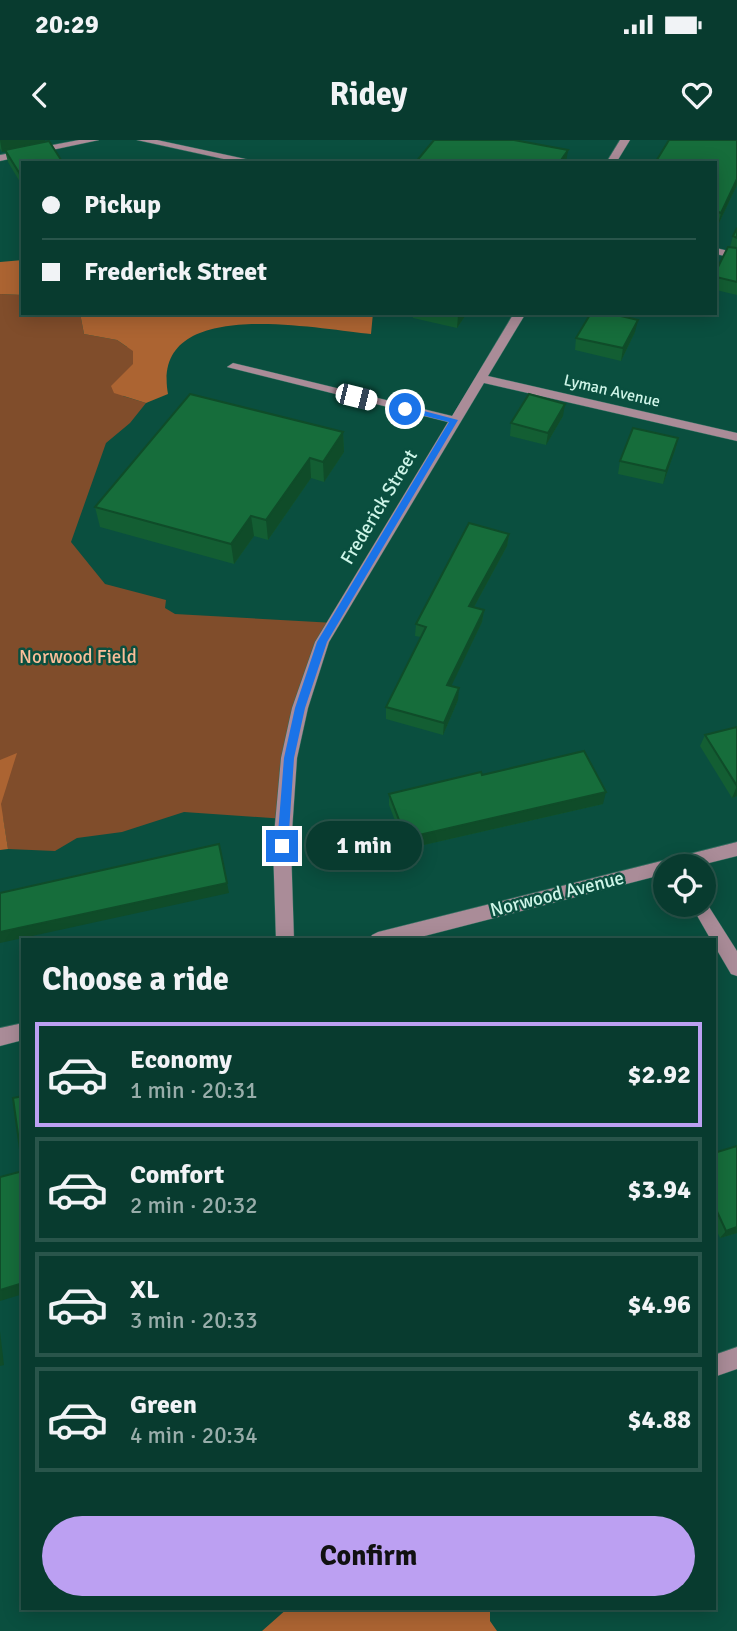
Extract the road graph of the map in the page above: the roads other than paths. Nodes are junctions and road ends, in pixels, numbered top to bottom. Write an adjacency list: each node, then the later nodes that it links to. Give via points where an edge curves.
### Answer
1 (94, 140): 4 (street)
2 (142, 140): 5 (street)
3 (625, 140): 6 (street)
4 (0, 158)
5 (249, 161)
6 (612, 161)
7 (717, 251): 8 (street)
8 (737, 256)
9 (519, 315): 11 (street, Frederick Street)
10 (233, 367): 12 (street)
11 (480, 379): 12 (street, Frederick Street); 13 (street, Lyman Avenue)
12 (454, 420): 18 (street, Frederick Street, via 354,585 313,668 289,758 282,846)
13 (737, 437)
14 (737, 849): 15 (street, Norwood Avenue)
15 (716, 855)
16 (653, 871): 19 (street, Norwood Avenue)
17 (707, 917): 20 (street)
18 (285, 938)
19 (386, 938)
20 (737, 968)
21 (21, 1032): 22 (street)
22 (0, 1037)
23 (737, 1358): 24 (street)
24 (716, 1365)

